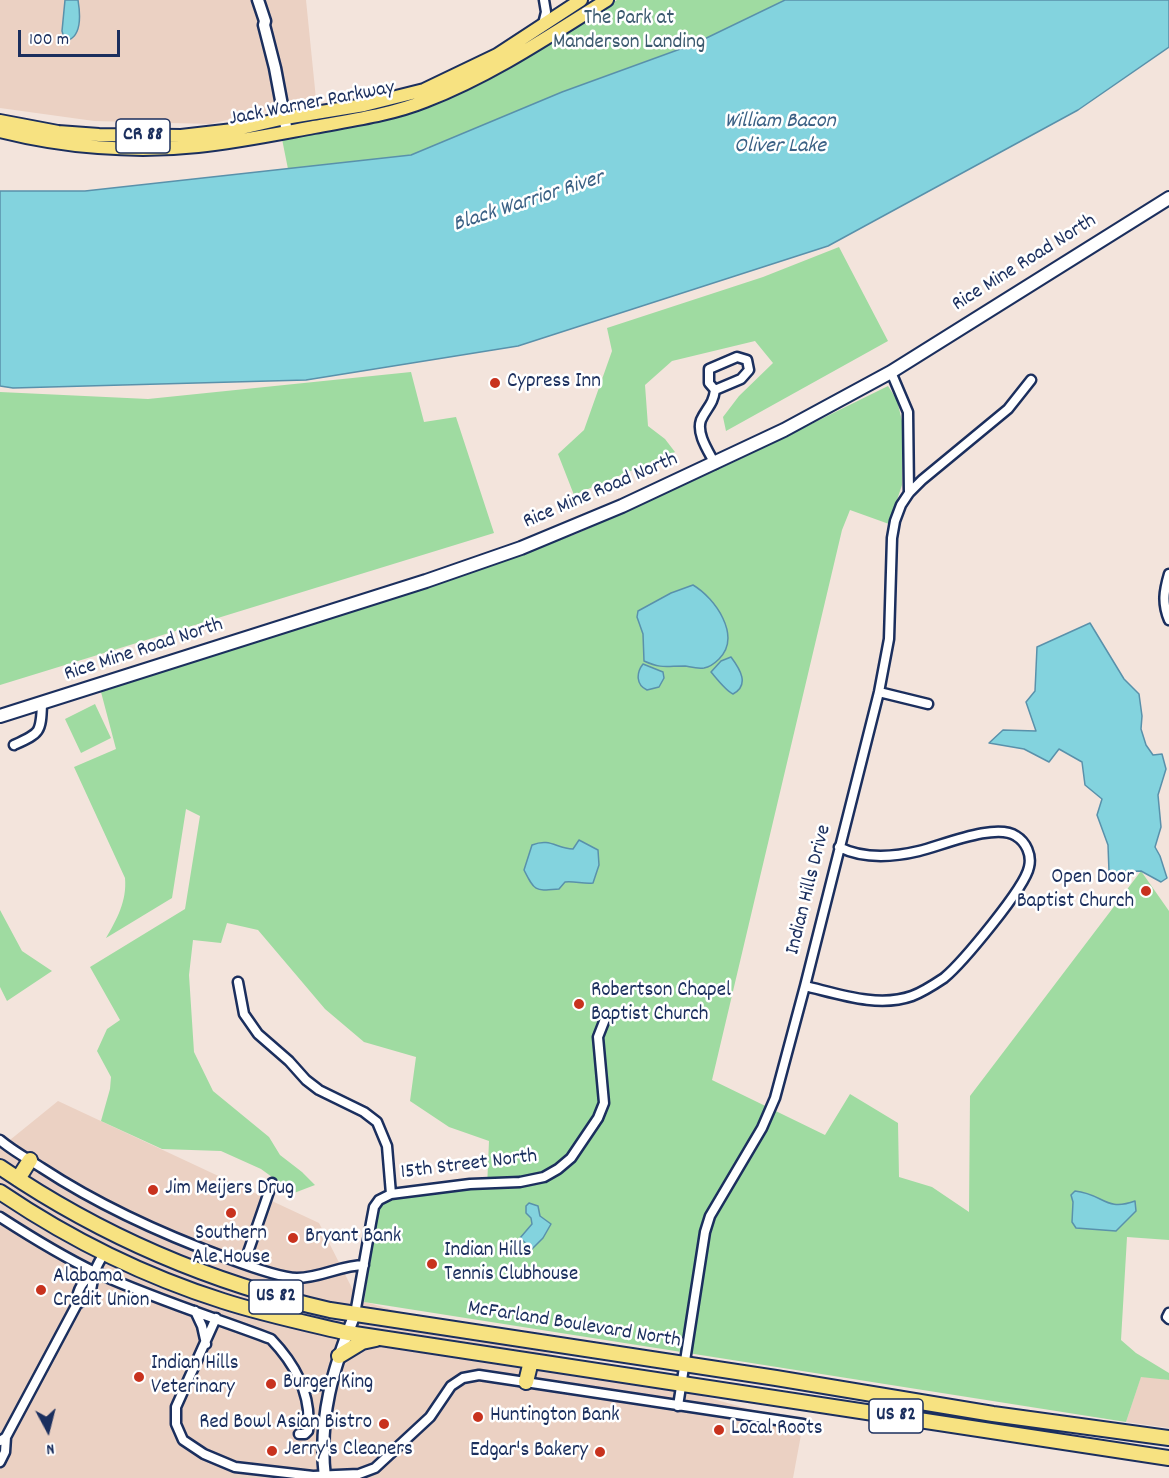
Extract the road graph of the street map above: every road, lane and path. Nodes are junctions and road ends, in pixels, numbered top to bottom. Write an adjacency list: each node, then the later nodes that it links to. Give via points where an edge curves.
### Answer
1 (252, 0): 7 (street, via 259,23)
2 (258, 0): 7 (street)
3 (544, 0): 6 (street)
4 (581, 0): 6 (main road, Jack Warner Parkway / CR 88)
5 (607, 0): 11 (main road, Jack Warner Parkway, via 461,86 380,114)
6 (543, 24): 8 (main road, Jack Warner Parkway / CR 88, via 497,55 424,90)
7 (264, 25): 8 (street)
8 (285, 118): 9 (main road, Jack Warner Parkway / CR 88, via 181,136 58,132); 11 (street)
9 (0, 121)
10 (0, 131): 11 (main road, Jack Warner Parkway, via 96,147 160,149)
11 (287, 132)
12 (1169, 198): 13 (main road, Rice Mine Road North)
13 (891, 372): 16 (main road, Rice Mine Road North); 17 (street, Indian Hills Drive, via 908,412)
14 (1030, 380): 17 (street, via 1008,410)
15 (715, 390): 15 (street, via 741,379 749,370 747,360 737,357 709,369 709,383); 16 (street, via 713,402 700,421 701,434)
16 (715, 464): 21 (main road, Rice Mine Road North, via 613,510 426,581)
17 (909, 493): 20 (street, Indian Hills Drive, via 892,538 889,639)
18 (1169, 574): 19 (street, via 1163,592)
19 (1169, 620)
20 (879, 692): 22 (street); 25 (street, Indian Hills Drive)
21 (42, 704): 23 (main road, Rice Mine Road North); 24 (street, via 36,735)
22 (928, 704)
23 (0, 716)
24 (14, 746)
25 (839, 848): 27 (street, Indian Hills Drive); 27 (street, via 885,856 991,832 1008,832 1028,848 1030,865 1024,881 967,955 943,978 914,995 873,1001)
26 (238, 982): 35 (street, via 244,1014 258,1034 306,1080 377,1122 387,1146)
27 (805, 986): 52 (street, Indian Hills Drive, via 775,1098 711,1216 702,1249)
28 (608, 1014): 35 (street, 15th Street North, via 598,1037 602,1111 565,1164 544,1177 520,1182)
29 (0, 1140): 30 (street)
30 (30, 1160): 32 (highway); 39 (street, via 125,1216)
31 (0, 1167): 32 (highway, McFarland Boulevard North / US 82)
32 (18, 1179): 37 (highway, McFarland Boulevard North / US 82)
33 (272, 1183): 39 (street)
34 (0, 1192): 38 (highway, McFarland Boulevard North / US 82)
35 (391, 1194): 40 (street, via 374,1207)
36 (0, 1217): 41 (street)
37 (140, 1247): 38 (highway, via 114,1247); 44 (highway, McFarland Boulevard North / US 82, via 256,1291)
38 (104, 1253): 41 (street); 47 (highway, McFarland Boulevard North / US 82, via 224,1302)
39 (244, 1264): 40 (street, via 296,1278)
40 (364, 1265): 44 (street)
41 (95, 1272): 42 (street); 61 (street, via 94,1285 86,1300 77,1304)
42 (195, 1311): 45 (street); 49 (street)
43 (1169, 1313): 46 (street)
44 (355, 1314): 47 (street); 52 (highway, McFarland Boulevard North / US 82)
45 (216, 1318): 49 (street); 56 (street, via 271,1339 283,1351)
46 (1169, 1319)
47 (348, 1333): 48 (highway, McFarland Boulevard North / US 82); 50 (street)
48 (381, 1337): 50 (highway, via 362,1342); 51 (highway, McFarland Boulevard North / US 82)
49 (206, 1344): 64 (street, via 176,1407 176,1424 183,1440 235,1467)
50 (339, 1356): 53 (street)
51 (531, 1361): 54 (highway); 55 (highway, McFarland Boulevard North / US 82)
52 (685, 1364): 55 (street, Indian Hills Drive); 60 (highway, McFarland Boulevard North / US 82)
53 (331, 1382): 56 (street); 64 (street, via 322,1450)
54 (526, 1382): 57 (street); 64 (street, via 479,1375 459,1380 430,1418 375,1468 359,1474)
55 (682, 1384): 57 (street, Indian Hills Drive); 62 (highway, McFarland Boulevard North / US 82)
56 (305, 1389): 59 (street, via 310,1419 308,1431)
57 (678, 1406): 58 (street)
58 (803, 1425)
59 (299, 1434)
60 (1169, 1438)
61 (3, 1439): 63 (street, via 5,1452)
62 (1169, 1458)
63 (0, 1462)
64 (325, 1477)

